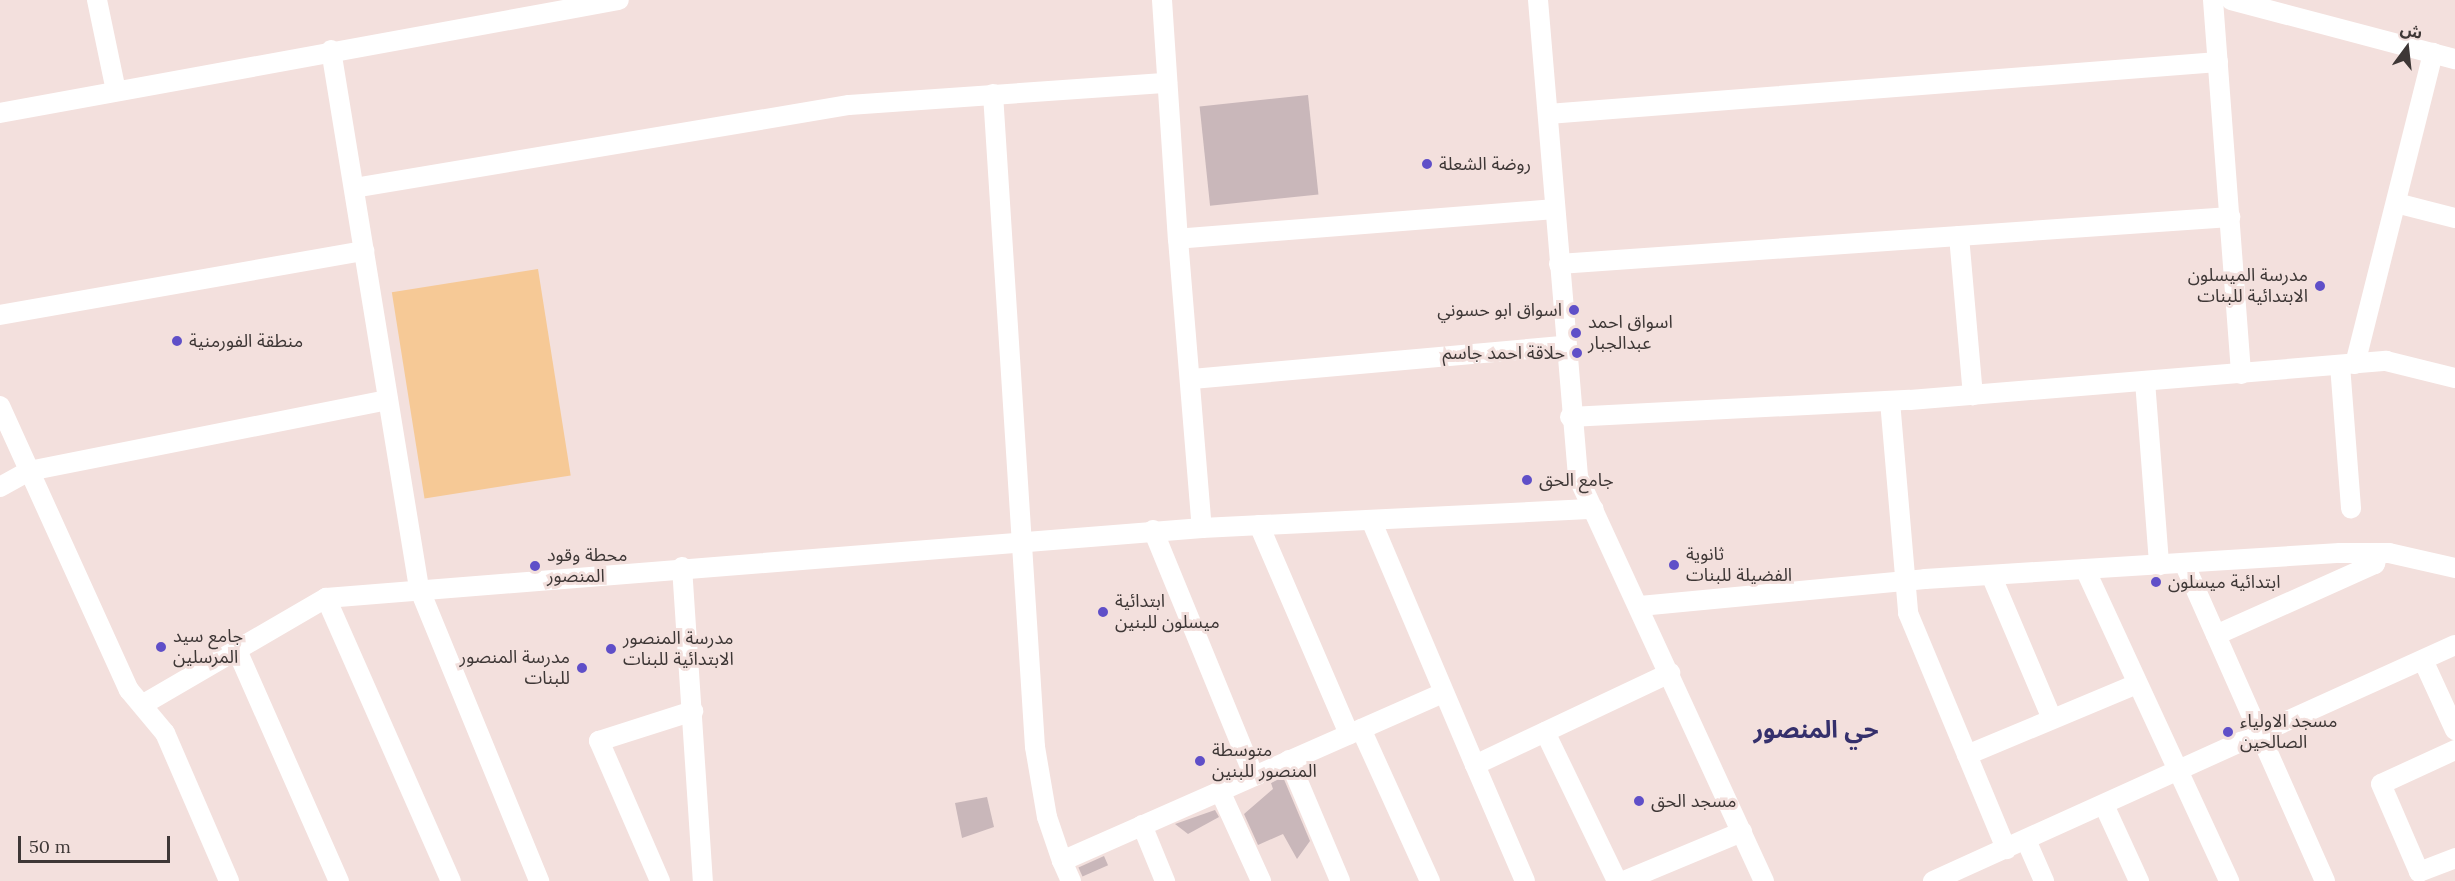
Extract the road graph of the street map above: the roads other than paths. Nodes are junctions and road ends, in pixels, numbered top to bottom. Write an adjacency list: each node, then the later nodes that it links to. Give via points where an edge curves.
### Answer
1 (97, 0): 12 (street)
2 (619, 0): 7 (street)
3 (1162, 0): 11 (street)
4 (1538, 0): 15 (street)
5 (2213, 0): 10 (street)
6 (2231, 0): 8 (street)
7 (331, 50): 12 (street); 16 (street)
8 (2433, 53): 9 (street); 17 (street)
9 (2455, 59)
10 (2218, 62): 15 (street); 19 (street)
11 (1167, 83): 13 (street); 22 (street)
12 (116, 91): 14 (street)
13 (993, 94): 16 (street, via 849,105); 45 (street)
14 (0, 113)
15 (1548, 114): 18 (street)
16 (354, 188): 23 (street)
17 (2396, 203): 20 (street); 27 (street)
18 (1555, 208): 22 (street); 24 (street)
19 (2230, 217): 21 (street); 28 (street)
20 (2455, 218)
21 (1959, 236): 24 (street); 32 (street)
22 (1178, 238): 30 (street)
23 (364, 251): 25 (street); 33 (street)
24 (1559, 264): 26 (street)
25 (0, 315)
26 (1565, 346): 30 (street); 36 (street)
27 (2348, 365): 28 (street); 29 (street, via 2386,361); 40 (street)
28 (2241, 374): 31 (street)
29 (2455, 378)
30 (1192, 379): 43 (street)
31 (2145, 381): 32 (street); 48 (street)
32 (1973, 395): 34 (street)
33 (388, 400): 37 (street); 54 (street)
34 (1890, 401): 36 (street); 53 (street)
35 (0, 406): 37 (street)
36 (1570, 417): 39 (street, via 1578,477)
37 (30, 471): 38 (street); 64 (street, via 129,690)
38 (0, 487)
39 (1594, 509): 41 (street); 56 (street)
40 (2351, 509)
41 (1371, 520): 42 (street); 63 (street)
42 (1259, 525): 43 (street); 68 (street)
43 (1202, 528): 44 (street)
44 (1153, 530): 45 (street); 76 (street)
45 (1021, 542): 49 (street); 84 (street, via 1035,747 1047,817)
46 (2378, 553): 47 (street); 50 (street); 57 (street, via 2375,564)
47 (2184, 563): 48 (street); 57 (street)
48 (2159, 565): 51 (street)
49 (682, 567): 54 (street); 65 (street)
50 (2455, 568)
51 (2085, 569): 52 (street); 62 (street)
52 (1991, 575): 53 (street); 66 (street)
53 (1904, 581): 56 (street); 72 (street, via 1908,613)
54 (418, 588): 55 (street); 88 (street)
55 (327, 598): 59 (street); 87 (street)
56 (1640, 606): 61 (street)
57 (2216, 635): 70 (street)
58 (2455, 645): 60 (street)
59 (236, 648): 64 (street); 86 (street)
60 (2423, 660): 67 (street); 70 (street)
61 (1670, 673): 69 (street); 80 (street)
62 (2137, 684): 66 (street); 75 (street)
63 (1443, 693): 68 (street); 74 (street)
64 (142, 705): 85 (street, via 165,733)
65 (693, 711): 89 (street, via 599,741); 90 (street)
66 (2052, 719): 72 (street)
67 (2455, 730)
68 (1355, 731): 73 (street); 95 (street)
69 (1545, 732): 74 (street); 97 (street)
70 (2262, 735): 75 (street); 104 (street)
71 (2455, 750): 83 (street, via 2380,784 2419,872)
72 (1967, 755): 82 (street)
73 (1289, 760): 76 (street); 94 (street)
74 (1475, 765): 96 (street)
75 (2177, 773): 78 (street); 103 (street)
76 (1254, 776): 77 (street)
77 (1220, 791): 79 (street); 93 (street)
78 (2104, 805): 81 (street); 102 (street)
79 (1142, 825): 84 (street); 92 (street)
80 (1742, 832): 98 (street); 99 (street)
81 (2025, 840): 82 (street); 101 (street)
82 (2006, 849): 100 (street)
83 (2455, 858)
84 (1062, 861): 91 (street)
85 (229, 881)
86 (339, 881)
87 (451, 881)
88 (539, 881)
89 (660, 881)
90 (703, 881)
91 (1071, 881)
92 (1165, 881)
93 (1262, 881)
94 (1340, 881)
95 (1430, 881)
96 (1525, 881)
97 (1617, 881)
98 (1624, 881)
99 (1764, 881)
100 (1933, 881)
101 (2044, 881)
102 (2139, 881)
103 (2229, 881)
104 (2325, 881)

